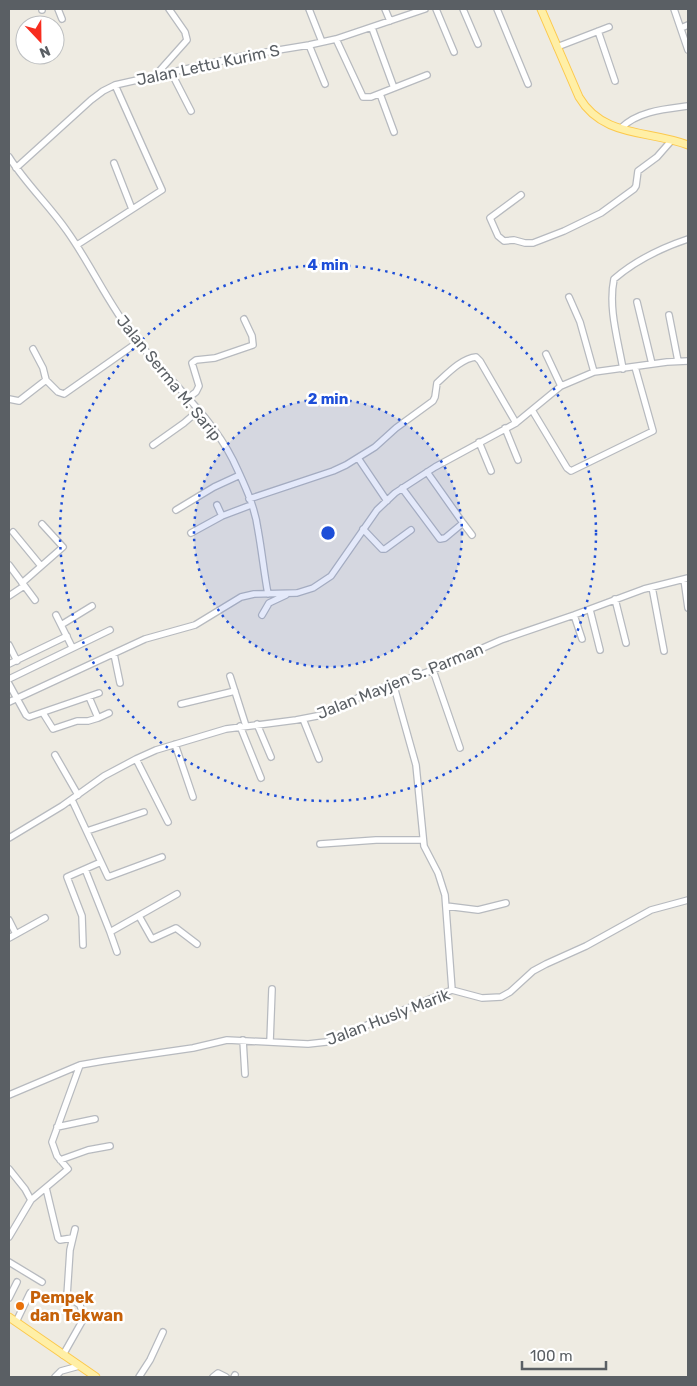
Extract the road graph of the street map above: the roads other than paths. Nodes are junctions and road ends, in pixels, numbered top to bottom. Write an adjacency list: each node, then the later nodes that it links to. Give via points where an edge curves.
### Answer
1 (169, 9): 26 (street, via 187,40)
2 (309, 9): 18 (street)
3 (385, 9): 11 (street)
4 (425, 9): 10 (street, Jalan Lettu Kurim S)
5 (436, 9): 23 (street)
6 (463, 9): 19 (street)
7 (497, 9): 29 (street)
8 (541, 9): 21 (main road)
9 (674, 9): 15 (street)
10 (415, 10): 11 (street, Jalan Lettu Kurim S)
11 (390, 21): 14 (street, Jalan Lettu Kurim S)
12 (688, 25): 15 (street)
13 (609, 27): 16 (street)
14 (372, 28): 17 (street, Jalan Lettu Kurim S); 31 (street)
15 (681, 28): 22 (street)
16 (598, 32): 21 (street); 27 (street)
17 (336, 39): 18 (street, Jalan Lettu Kurim S); 32 (street, via 361,95)
18 (322, 42): 20 (street, Jalan Lettu Kurim S)
19 (478, 44)
20 (309, 45): 24 (street, Jalan Lettu Kurim S); 28 (street)
21 (558, 47): 35 (main road, via 585,107 601,121)
22 (688, 48)
23 (454, 52)
24 (171, 72): 26 (street, Jalan Lettu Kurim S); 34 (street)
25 (427, 75): 31 (street)
26 (154, 77): 30 (street, Jalan Lettu Kurim S)
27 (615, 81)
28 (325, 84)
29 (528, 84)
30 (115, 85): 41 (street, Jalan Lettu Kurim S, via 91,100); 43 (street, via 162,190)
31 (394, 88): 32 (street)
32 (380, 94): 36 (street)
33 (688, 106): 35 (street, via 649,112)
34 (192, 112)
35 (621, 128): 37 (main road)
36 (394, 132)
37 (671, 140): 38 (main road); 42 (street, via 657,158 638,171 634,189 601,213 533,243 504,241 498,236 490,218)
38 (688, 145)
39 (9, 157): 41 (street, Jalan Serma M. Sarip)
40 (114, 163): 43 (street)
41 (16, 168): 45 (street, Jalan Serma M. Sarip)
42 (521, 195)
43 (132, 208): 45 (street)
44 (688, 239): 57 (street, via 654,252 614,279 616,335)
45 (77, 245): 50 (street, Jalan Serma M. Sarip, via 114,311)
46 (569, 297): 58 (street, via 580,322)
47 (638, 302): 55 (street)
48 (668, 315): 53 (street)
49 (244, 319): 61 (street, via 253,345 192,363 199,386)
50 (138, 342): 59 (street, via 64,394); 61 (street, Jalan Serma M. Sarip)
51 (33, 349): 59 (street)
52 (546, 354): 60 (street)
53 (678, 361): 54 (street); 55 (street)
54 (688, 361)
55 (652, 364): 56 (street)
56 (635, 367): 57 (street); 64 (street, via 653,431 574,470 567,468)
57 (623, 369): 58 (street)
58 (594, 372): 60 (street)
59 (46, 380): 62 (street, via 19,401)
60 (561, 386): 64 (street)
61 (188, 398): 63 (street, Jalan Serma M. Sarip)
62 (9, 399)
63 (199, 410): 68 (street); 73 (street, Jalan Serma M. Sarip, via 217,433)
64 (532, 410): 65 (street)
65 (516, 423): 66 (street); 69 (street, via 480,361 473,357 437,383 433,401)
66 (505, 428): 67 (street); 70 (street)
67 (478, 442): 71 (street); 72 (street)
68 (154, 445)
69 (358, 458): 75 (street); 76 (street)
70 (518, 460)
71 (492, 471)
72 (427, 472): 74 (street); 80 (street)
73 (240, 475): 76 (street, Jalan Serma M. Sarip); 78 (street)
74 (402, 488): 75 (street); 80 (street, via 440,539)
75 (387, 500): 82 (street)
76 (250, 502): 79 (street); 93 (street, Jalan Serma M. Sarip, via 258,529)
77 (217, 506): 79 (street)
78 (176, 510)
79 (222, 516): 85 (street)
80 (463, 523): 86 (street)
81 (42, 524): 88 (street, via 63,547)
82 (363, 529): 83 (street, via 382,549); 92 (street, via 331,576 313,588)
83 (411, 530)
84 (14, 532): 88 (street)
85 (191, 533)
86 (472, 536)
87 (9, 565): 90 (street)
88 (41, 566): 90 (street)
89 (686, 578): 91 (street, Jalan Mayjen S. Parman); 98 (street)
90 (23, 584): 94 (street); 96 (street)
91 (652, 587): 95 (street, Jalan Mayjen S. Parman); 111 (street)
92 (291, 593): 93 (street); 101 (street, via 269,603)
93 (268, 594): 112 (street, via 241,597 195,625 154,636)
94 (9, 596)
95 (615, 599): 99 (street, Jalan Mayjen S. Parman); 107 (street)
96 (35, 600)
97 (92, 606): 103 (street)
98 (688, 608)
99 (590, 610): 102 (street, Jalan Mayjen S. Parman); 110 (street)
100 (56, 615): 103 (street)
101 (262, 615)
102 (574, 615): 106 (street); 115 (street, Jalan Mayjen S. Parman, via 501,640)
103 (61, 625): 105 (street)
104 (110, 630): 109 (street)
105 (67, 636): 109 (street); 113 (street)
106 (582, 639)
107 (626, 643)
108 (9, 645): 113 (street)
109 (72, 647): 117 (street)
110 (600, 650)
111 (664, 651)
112 (114, 654): 118 (street); 124 (street)
113 (17, 661): 114 (street)
114 (9, 664)
115 (433, 670): 119 (street, Jalan Mayjen S. Parman); 134 (street)
116 (230, 676): 121 (street)
117 (9, 679)
118 (120, 683)
119 (392, 683): 130 (street, Jalan Mayjen S. Parman, via 330,712); 147 (street, via 416,766)
120 (9, 684): 124 (street)
121 (235, 691): 126 (street); 132 (street)
122 (99, 693): 123 (street)
123 (89, 697): 127 (street); 129 (street)
124 (17, 698): 125 (street); 127 (street, via 28,717)
125 (9, 702)
126 (181, 704)
127 (43, 713): 129 (street, via 53,729)
128 (109, 713): 129 (street)
129 (98, 718)
130 (303, 719): 131 (street, Jalan Mayjen S. Parman); 138 (street)
131 (257, 724): 132 (street, Jalan Mayjen S. Parman); 136 (street)
132 (243, 726): 133 (street, Jalan Mayjen S. Parman); 139 (street)
133 (174, 744): 137 (street, Jalan Mayjen S. Parman); 141 (street)
134 (460, 748)
135 (55, 755): 140 (street)
136 (271, 757)
137 (136, 759): 140 (street, Jalan Mayjen S. Parman); 144 (street)
138 (319, 759)
139 (261, 778)
140 (78, 795): 142 (street, Jalan Mayjen S. Parman)
141 (193, 797)
142 (72, 800): 145 (street); 146 (street, Jalan Mayjen S. Parman)
143 (144, 812): 145 (street)
144 (168, 822)
145 (87, 831): 150 (street)
146 (9, 838)
147 (423, 840): 148 (street); 155 (street, via 442,882)
148 (320, 844)
149 (162, 857): 150 (street, via 110,877)
150 (101, 862): 151 (street)
151 (85, 869): 159 (street); 163 (street, via 67,877 82,916)
152 (177, 894): 156 (street)
153 (688, 900): 166 (street, Jalan Husly Marik, via 651,910 546,964 501,997 482,998)
154 (506, 903): 155 (street, via 478,910)
155 (446, 906): 166 (street)
156 (139, 916): 159 (street); 162 (street, via 152,939 176,928)
157 (45, 918): 160 (street)
158 (9, 920): 160 (street)
159 (110, 932): 164 (street)
160 (16, 934): 161 (street)
161 (9, 938)
162 (197, 944)
163 (83, 945)
164 (117, 952)
165 (272, 989): 168 (street)
166 (452, 990): 168 (street, Jalan Husly Marik, via 326,1042)
167 (243, 1040): 168 (street, Jalan Husly Marik); 169 (street, Jalan Husly Marik); 170 (street)
168 (270, 1042)
169 (80, 1065): 171 (street, Jalan Husly Marik); 173 (street)
170 (245, 1074)
171 (9, 1095)
172 (95, 1119): 173 (street)
173 (57, 1127): 175 (street, via 52,1142)
174 (110, 1146): 175 (street)
175 (60, 1160): 177 (street, via 69,1171)
176 (9, 1169): 178 (street)
177 (46, 1188): 178 (street); 181 (street, via 59,1240)
178 (31, 1200): 180 (street)
179 (75, 1229): 181 (street)
180 (9, 1236)
181 (72, 1238): 190 (street, via 67,1292 69,1299 80,1305 84,1318)
182 (9, 1262): 184 (street)
183 (17, 1282): 186 (street)
184 (42, 1282)
185 (30, 1293): 188 (street)
186 (9, 1298)
187 (9, 1317): 188 (main road)
188 (16, 1322): 190 (main road)
189 (163, 1332): 194 (street)
190 (63, 1355): 191 (main road)
191 (79, 1366): 192 (street, via 61,1371); 193 (main road)
192 (55, 1377)
193 (96, 1377)
194 (139, 1377)
195 (214, 1377): 196 (street, via 218,1373)
196 (226, 1377)

